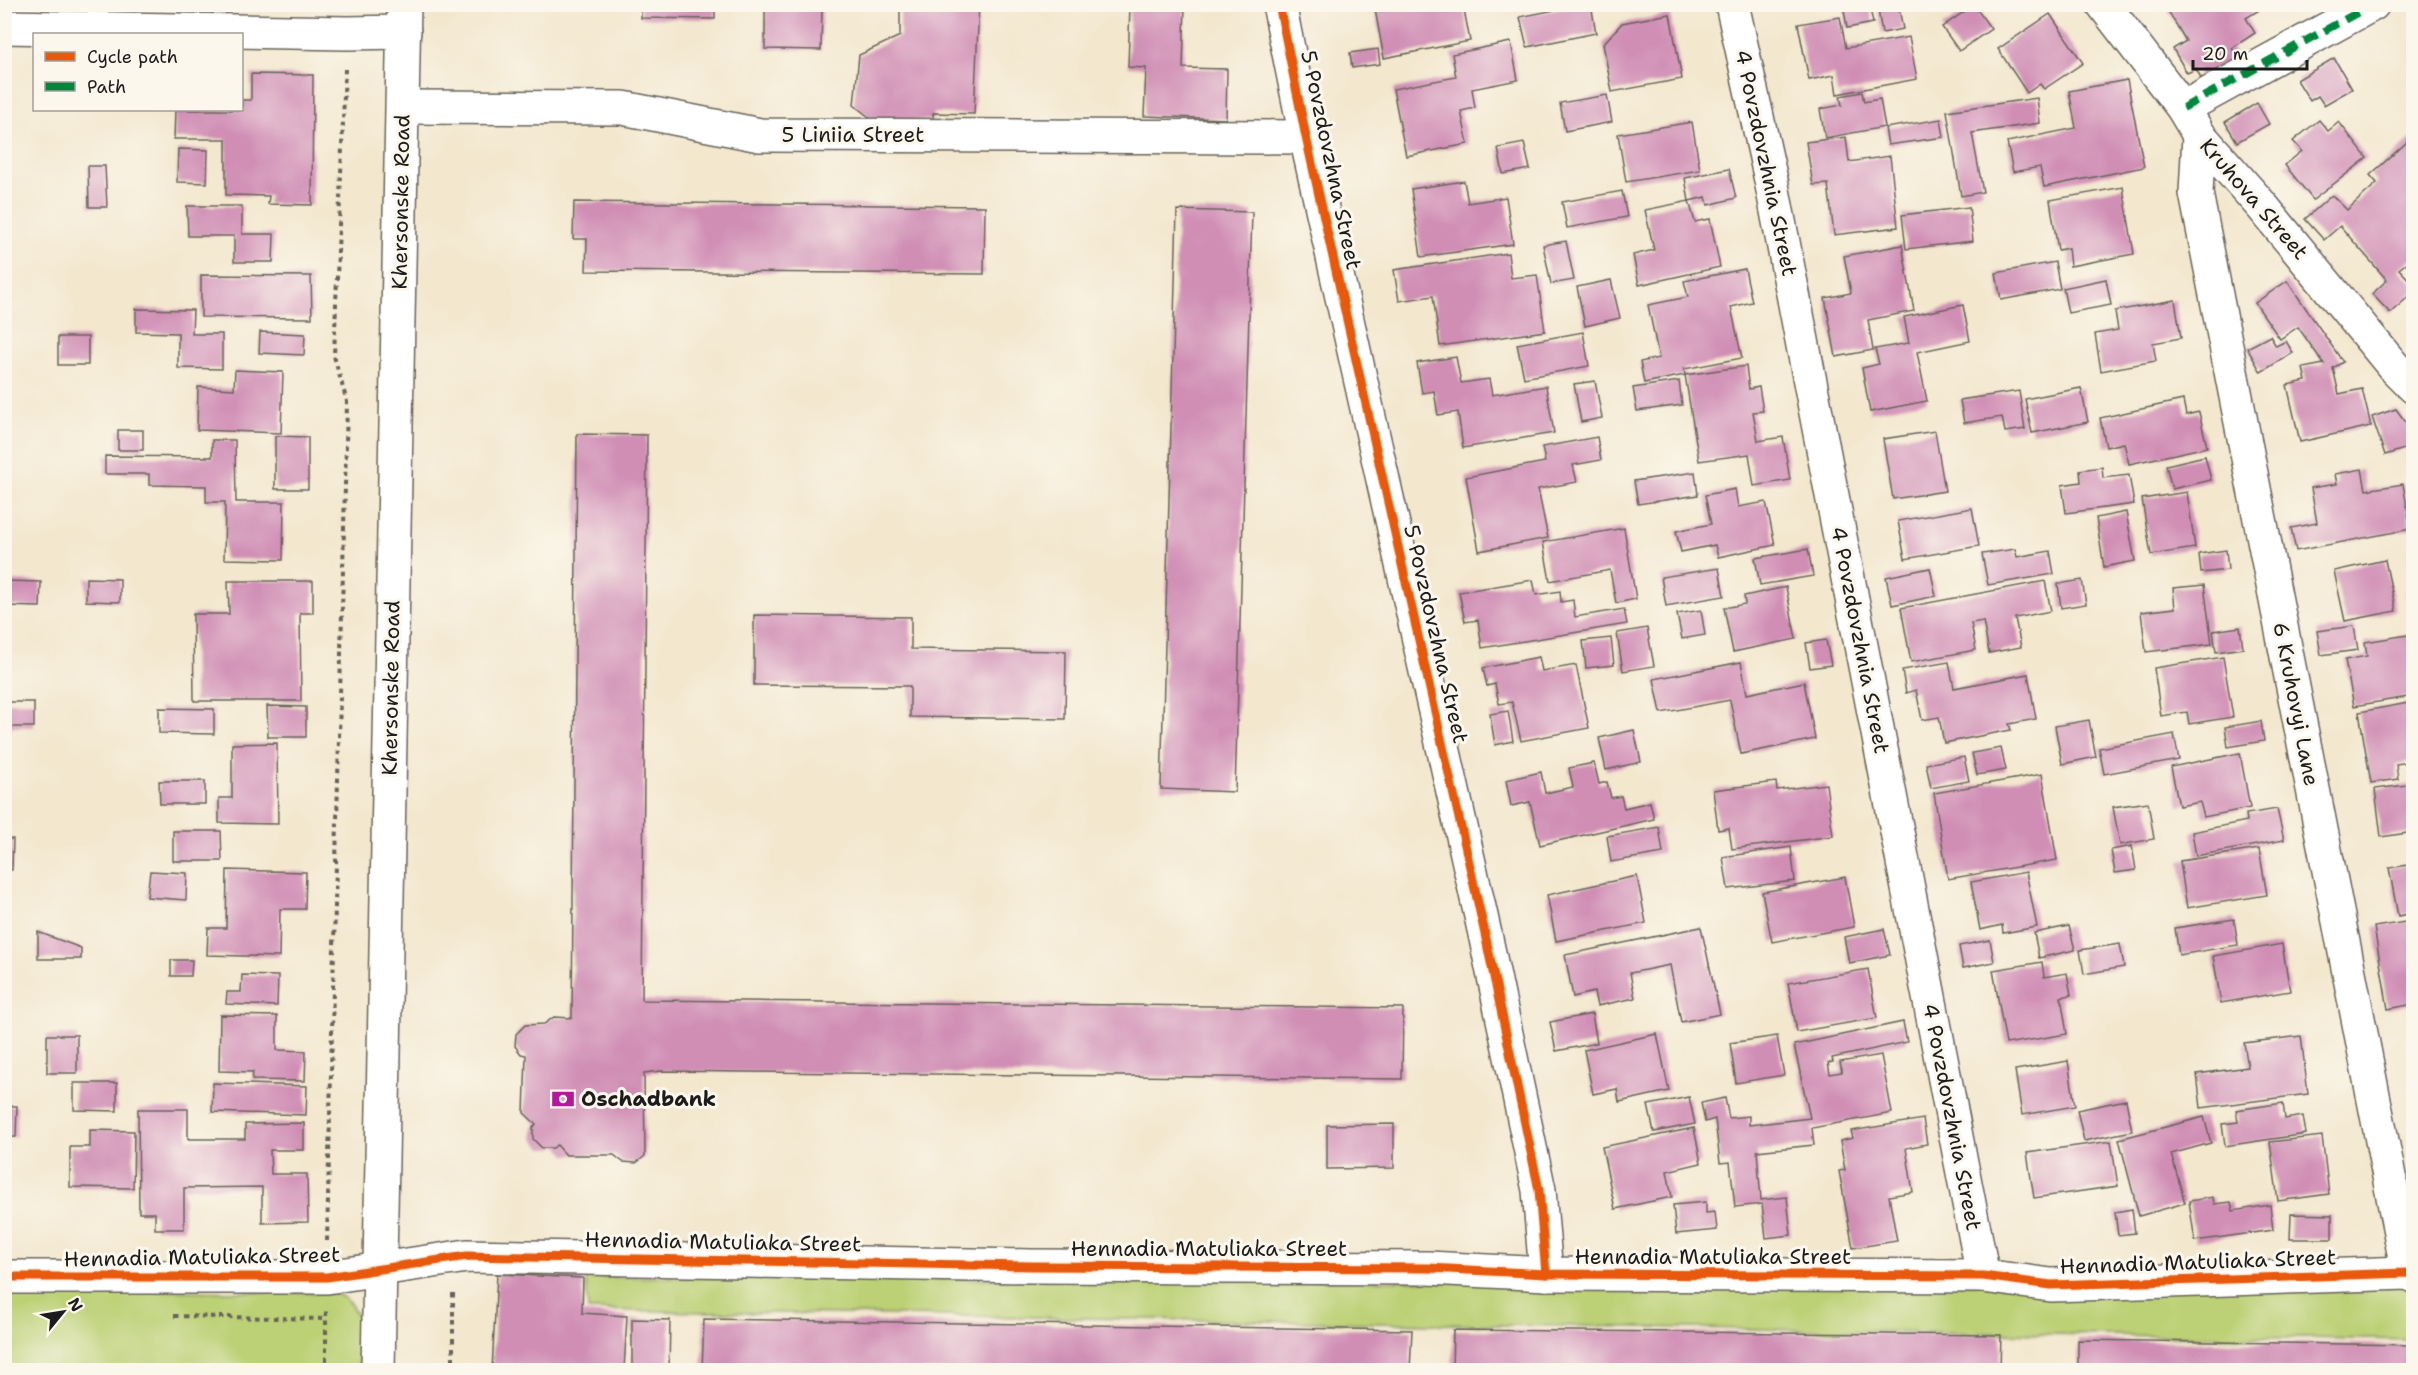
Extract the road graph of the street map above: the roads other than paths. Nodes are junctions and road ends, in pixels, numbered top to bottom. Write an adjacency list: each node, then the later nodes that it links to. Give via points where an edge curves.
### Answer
1 (1280, 4): 9 (street, 5 Povzdovzhna Street)
2 (1732, 4): 14 (street, 4 Povzdovzhnia Street, via 1775,203)
3 (2103, 4): 8 (street, Kruhova Street)
4 (2373, 4): 8 (street)
5 (404, 18): 6 (street, via 346,33); 7 (street, Khersonske Road)
6 (4, 27)
7 (403, 107): 9 (street, 5 Liniia Street, via 623,108 759,135); 11 (street, Khersonske Road)
8 (2191, 122): 10 (street, Kruhova Street); 13 (street, 6 Kruhovyi Lane, via 2196,193)
9 (1306, 137): 12 (street, 5 Povzdovzhna Street, via 1539,1190)
10 (2414, 387)
11 (380, 1269): 12 (street, Hennadia Matuliaka Street, via 467,1256 1428,1268); 15 (street, Hennadia Matuliaka Street, via 327,1277); 16 (street, Khersonske Road)
12 (1546, 1274): 14 (street, Hennadia Matuliaka Street)
13 (2411, 1275): 14 (street, Hennadia Matuliaka Street, via 2051,1285)
14 (1983, 1276)
15 (4, 1277)
16 (378, 1371)

